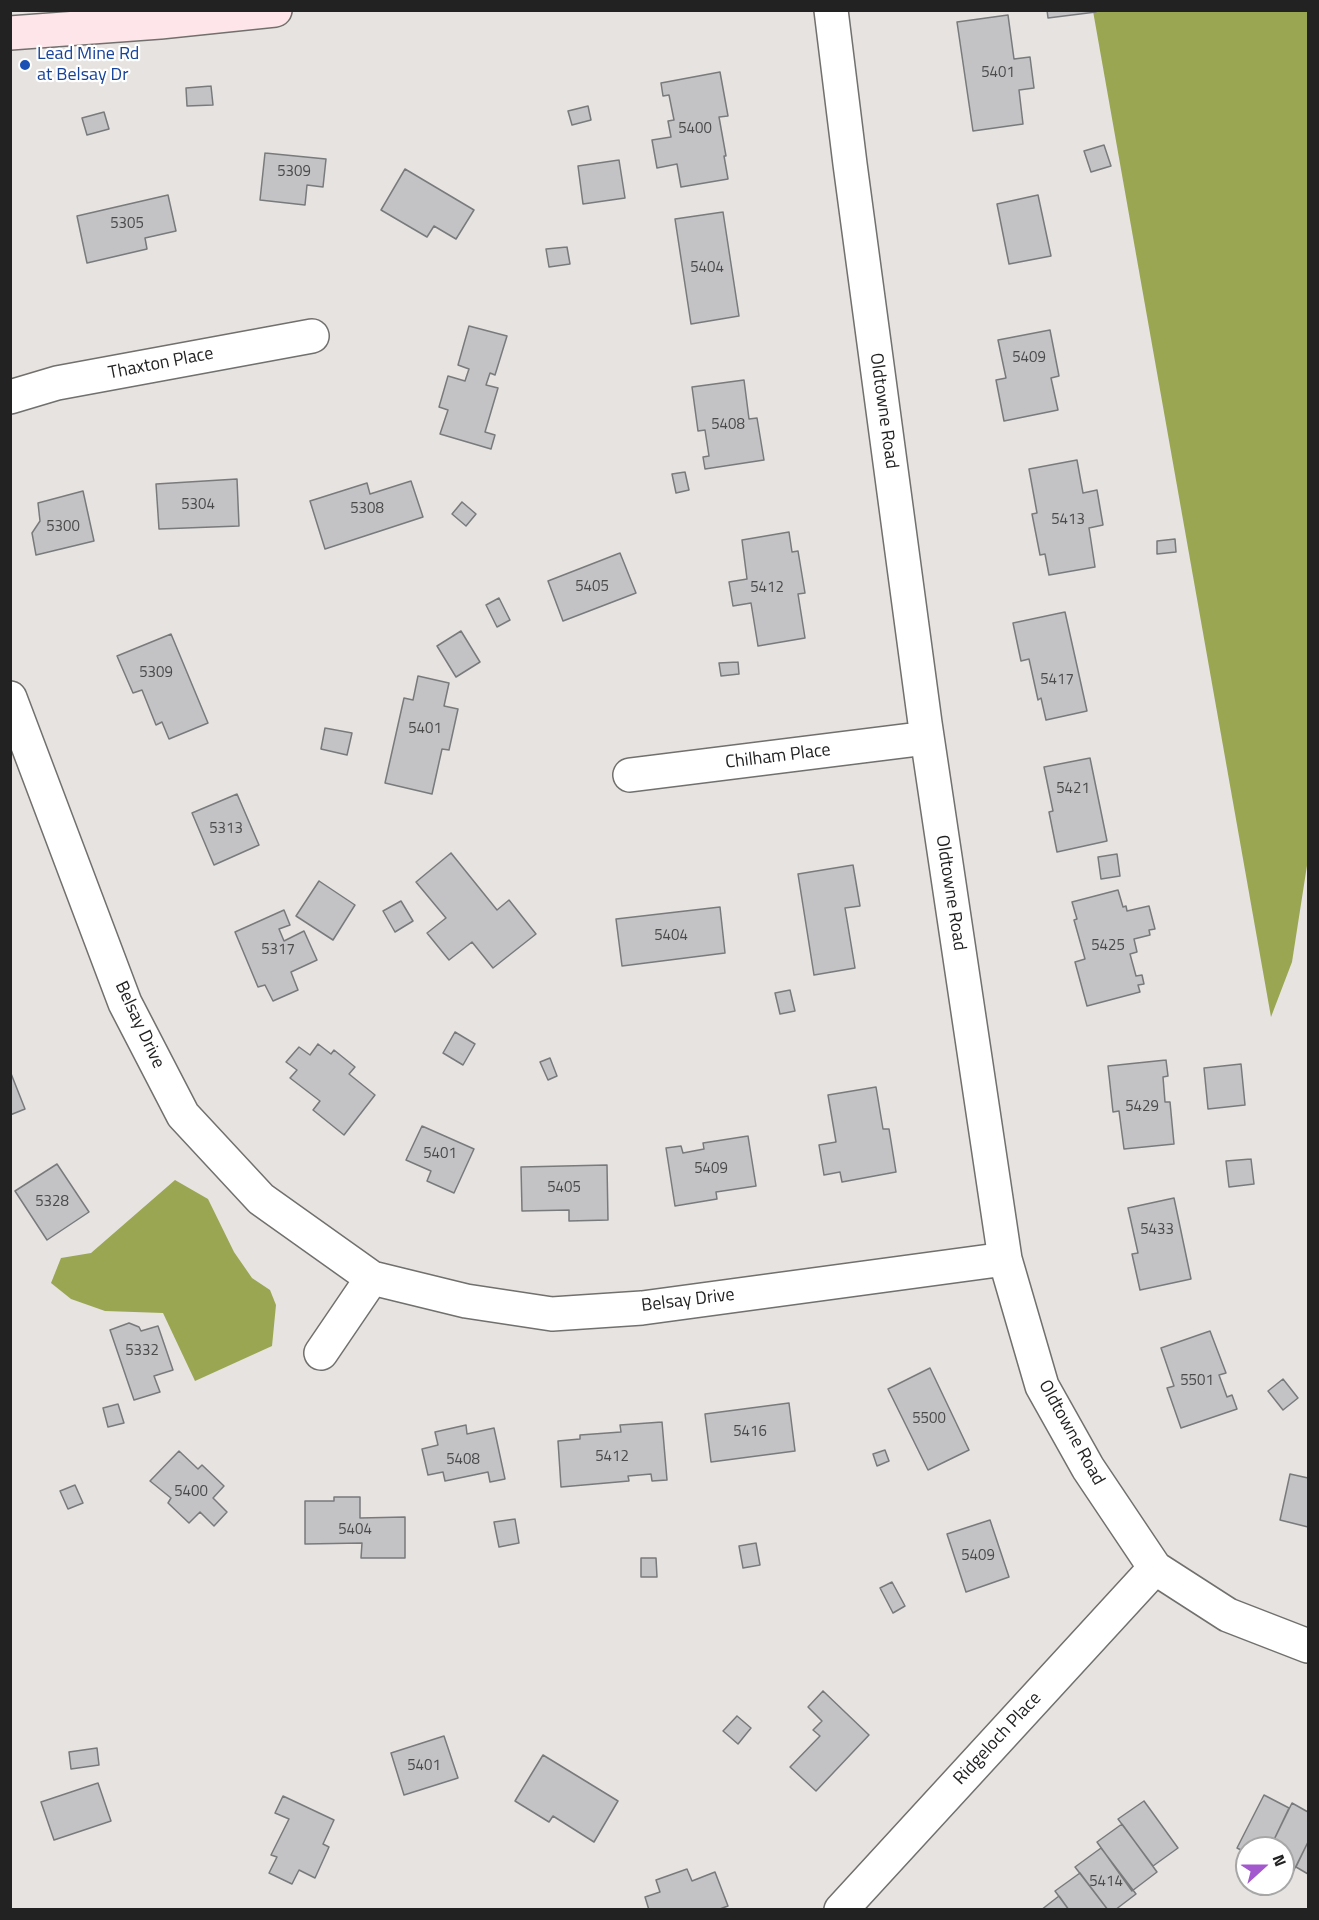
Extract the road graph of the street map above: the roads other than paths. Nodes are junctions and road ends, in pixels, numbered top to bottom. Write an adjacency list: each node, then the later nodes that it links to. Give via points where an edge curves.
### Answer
1 (274, 10): 3 (main road)
2 (831, 10): 7 (street, Oldtowne Road)
3 (10, 33)
4 (312, 336): 5 (street, Thaxton Place, via 57,383)
5 (10, 397)
6 (10, 698): 10 (street, Belsay Drive, via 125,1004 183,1114 261,1199)
7 (927, 738): 8 (street, Chilham Place); 9 (street, Oldtowne Road)
8 (630, 775)
9 (1005, 1259): 10 (street, Belsay Drive, via 642,1308 552,1314 466,1300); 12 (street, Oldtowne Road, via 1042,1386 1088,1468)
10 (372, 1278): 11 (street)
11 (321, 1353)
12 (1155, 1568): 13 (street, Oldtowne Road, via 1228,1615); 14 (street, Ridgeloch Place)
13 (1308, 1646)
14 (841, 1910)

